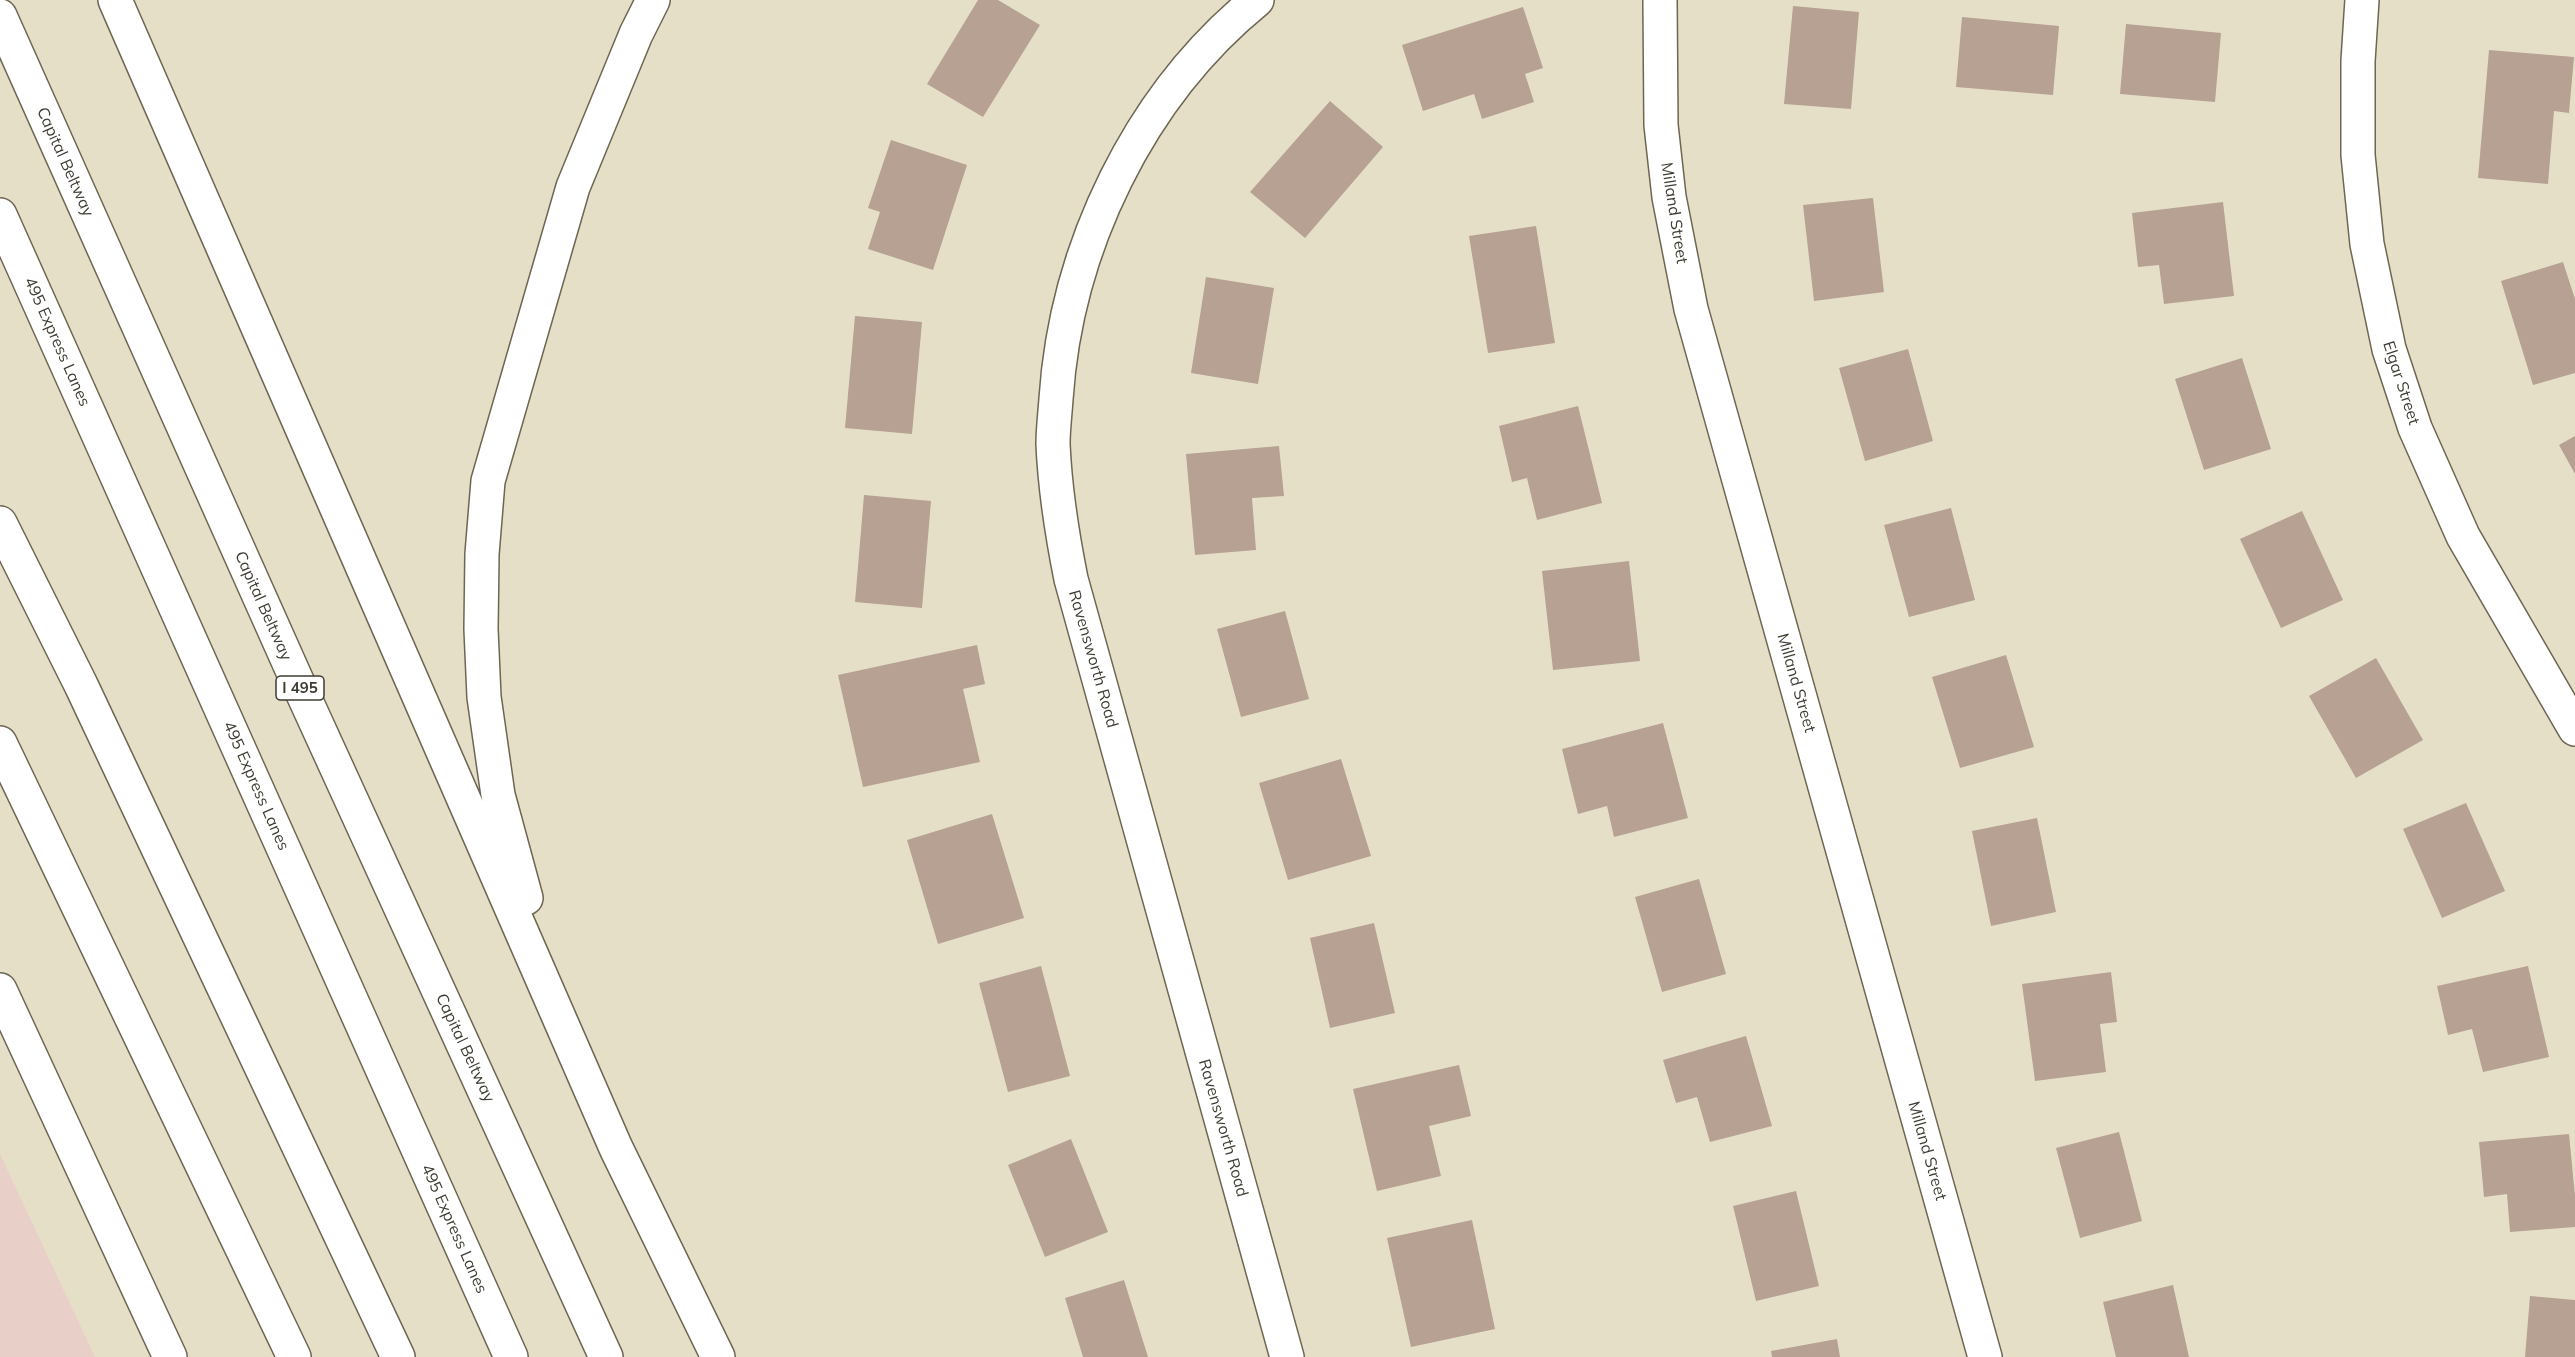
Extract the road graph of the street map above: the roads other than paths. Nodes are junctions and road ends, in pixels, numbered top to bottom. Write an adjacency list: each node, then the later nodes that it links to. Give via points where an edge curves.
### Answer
1 (115, 0): 12 (main road)
2 (653, 0): 12 (main road, via 570,197 488,480 482,554 484,697 498,795 519,878)
3 (1257, 0): 19 (main road, Ravensworth Road, via 1180,78 1134,145 1101,210 1074,286 1058,364 1053,442 1060,524 1071,579)
4 (1660, 0): 20 (main road, Milland Street, via 1664,149 1669,197 1691,309)
5 (2362, 0): 9 (main road, Elgar Street, via 2358,155 2367,244 2389,349 2415,428 2463,536)
6 (0, 16): 17 (main road, Capital Beltway / I 495, via 302,692)
7 (0, 214): 16 (main road, 495 Express Lanes)
8 (0, 523): 15 (main road, via 86,696)
9 (2575, 729)
10 (0, 743): 14 (main road)
11 (0, 990): 13 (main road)
12 (616, 1149): 18 (main road)
13 (170, 1357)
14 (294, 1357)
15 (398, 1357)
16 (511, 1357)
17 (606, 1357)
18 (718, 1357)
19 (1287, 1357)
20 (1985, 1357)

